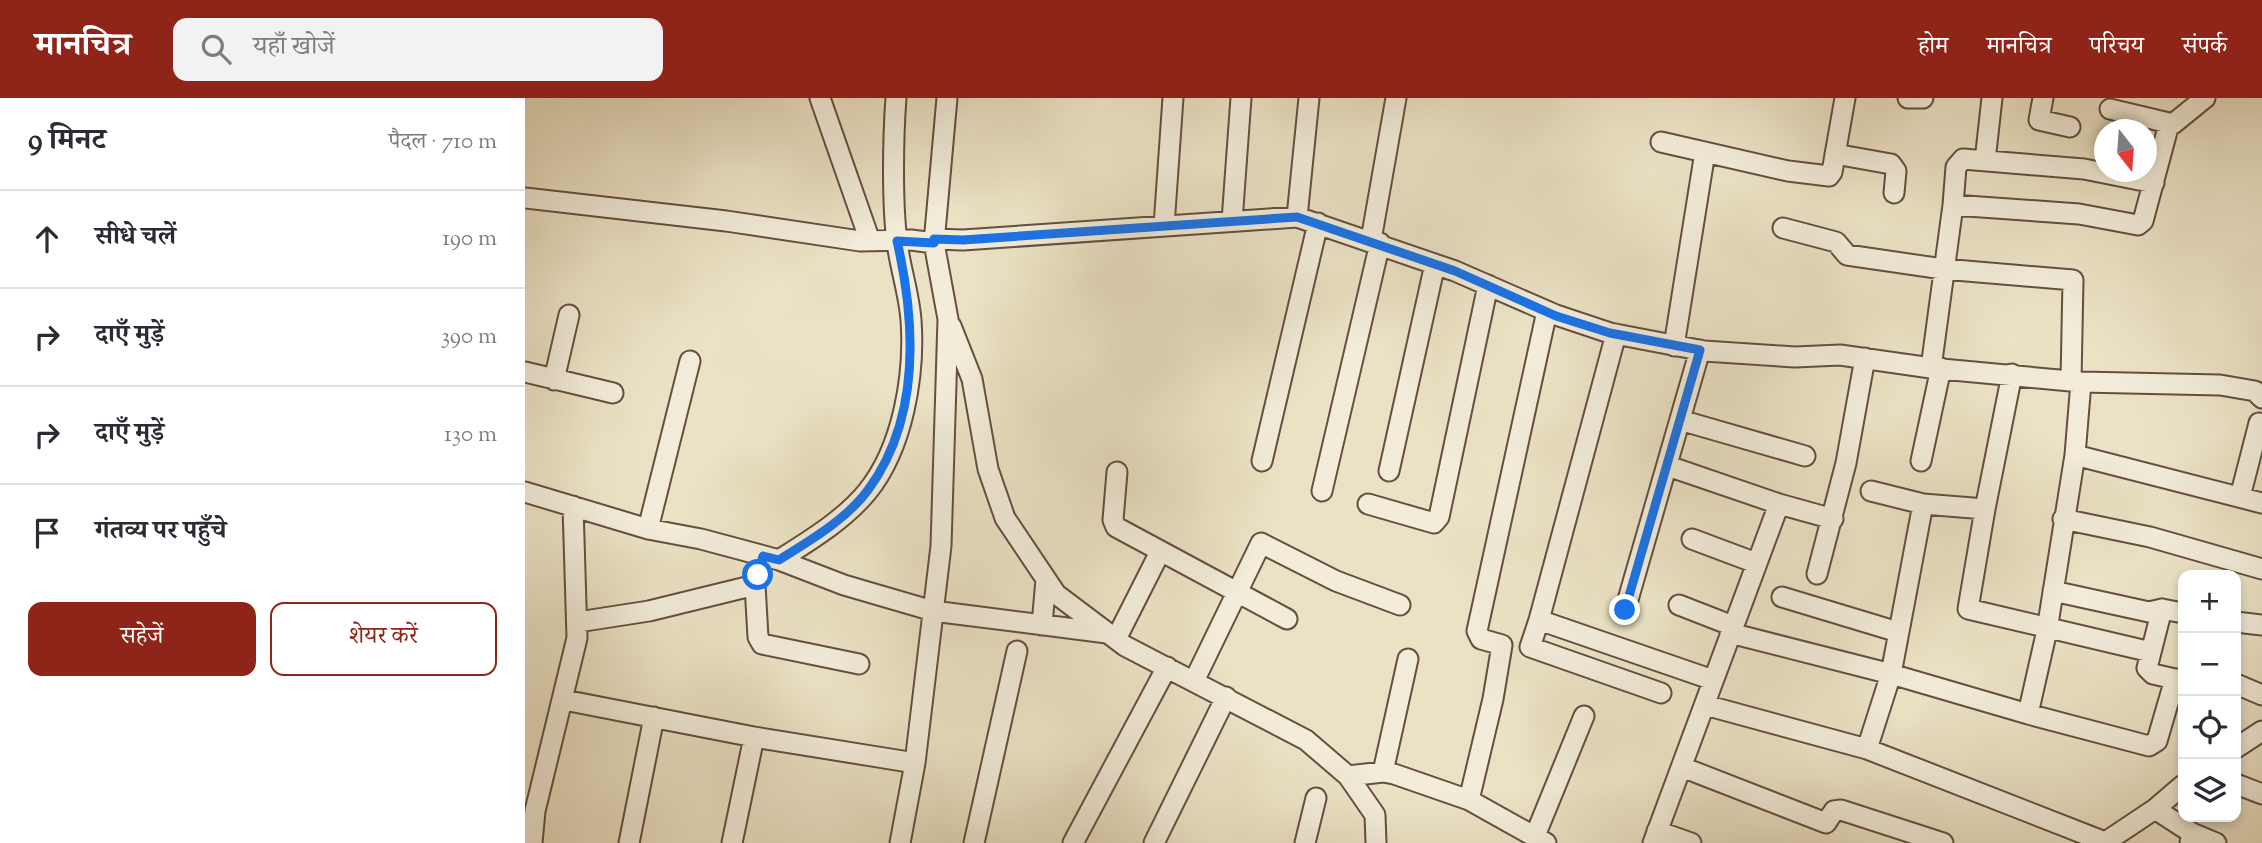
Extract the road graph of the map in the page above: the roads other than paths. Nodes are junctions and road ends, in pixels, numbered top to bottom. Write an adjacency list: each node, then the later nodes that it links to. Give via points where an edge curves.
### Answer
1 (820, 98): 30 (street)
2 (896, 98): 31 (street)
3 (947, 98): 32 (street)
4 (1173, 98): 28 (street)
5 (1241, 98): 26 (street)
6 (1309, 98): 25 (street)
7 (1396, 98): 33 (street)
8 (1845, 98): 19 (street)
9 (1908, 98): 10 (street)
10 (1923, 98)
11 (1992, 98): 20 (street)
12 (2043, 98): 16 (street, via 2039,120)
13 (2205, 98): 15 (street)
14 (2110, 109): 15 (street)
15 (2169, 124): 21 (street)
16 (2070, 127)
17 (1661, 142): 18 (street)
18 (1705, 152): 19 (street, via 1824,177 1831,175); 41 (street)
19 (1835, 154): 22 (street, via 1891,163 1896,171)
20 (1985, 161): 21 (street, via 2084,169); 24 (street, via 1958,162)
21 (2154, 183): 24 (street, via 2138,225 2079,214)
22 (1895, 193)
23 (525, 198): 30 (street)
24 (1953, 205): 35 (street)
25 (1297, 217): 26 (street); 27 (street)
26 (1232, 221): 28 (street)
27 (1318, 223): 33 (street); 56 (street)
28 (1164, 226): 32 (street)
29 (1783, 228): 35 (street, via 1836,242 1847,256)
30 (870, 241): 31 (street)
31 (897, 241): 32 (street); 76 (street, via 911,320 911,366 888,455 867,492 833,523)
32 (934, 241): 39 (street)
33 (1375, 242): 34 (street); 61 (street)
34 (1435, 264): 36 (street); 59 (street)
35 (1943, 269): 45 (street); 49 (street, via 2073,281)
36 (1488, 285): 37 (street); 67 (street, via 1437,522)
37 (1547, 311): 40 (street); 101 (street, via 1477,631 1481,639)
38 (569, 315): 48 (street)
39 (948, 319): 80 (street, via 972,379 988,469 1005,518); 89 (street, via 941,546)
40 (1616, 334): 41 (street); 92 (street)
41 (1674, 345): 42 (street)
42 (1700, 350): 43 (street); 52 (street)
43 (1865, 358): 45 (street); 71 (street)
44 (690, 361): 73 (street)
45 (1936, 368): 47 (street); 57 (street)
46 (525, 372): 48 (street)
47 (2012, 374): 49 (street); 70 (street)
48 (554, 380): 50 (street)
49 (2076, 381): 51 (street, via 2220,385 2255,391); 54 (street)
50 (613, 393)
51 (2262, 398)
52 (1680, 420): 55 (street); 58 (street)
53 (2261, 420): 64 (street)
54 (2075, 455): 64 (street); 72 (street)
55 (1805, 456)
56 (1262, 461)
57 (1921, 461)
58 (1668, 466): 68 (street); 87 (street)
59 (1389, 471)
60 (1117, 472): 75 (street, via 1114,523)
61 (1322, 491)
62 (1871, 491): 65 (street)
63 (525, 492): 69 (street)
64 (2240, 497): 66 (street)
65 (1923, 503): 70 (street); 99 (street)
66 (2262, 503)
67 (1368, 504)
68 (1779, 504): 71 (street); 77 (street)
69 (573, 506): 73 (street); 93 (street)
70 (1985, 509): 98 (street, via 1968,608)
71 (1833, 519): 79 (street)
72 (2063, 519): 78 (street, via 2150,537); 82 (street)
73 (647, 529): 76 (street)
74 (1692, 539): 77 (street)
75 (1160, 552): 83 (street); 100 (street)
76 (771, 558): 81 (street); 89 (street)
77 (1756, 563): 97 (street)
78 (2262, 569)
79 (1817, 575)
80 (1046, 579): 95 (street); 100 (street, via 1056,594)
81 (755, 585): 93 (street, via 673,606); 106 (street, via 762,644)
82 (2053, 591): 88 (street, via 2149,612); 98 (street)
83 (1235, 593): 85 (street, via 1261,543 1336,581); 91 (street); 111 (street)
84 (1782, 597): 99 (street)
85 (1400, 605)
86 (1679, 605): 97 (street)
87 (1625, 610)
88 (2162, 610): 90 (street); 104 (street)
89 (933, 611): 95 (street); 126 (street)
90 (2178, 612)
91 (1287, 619)
92 (1539, 620): 102 (street); 110 (street)
93 (578, 622): 117 (street)
94 (2241, 623): 96 (street)
95 (1042, 625): 100 (street)
96 (2262, 625)
97 (1732, 629): 108 (street); 110 (street)
98 (2047, 629): 104 (street); 119 (street)
99 (1898, 632): 108 (street)
100 (1112, 636): 107 (street)
101 (1502, 645): 102 (street, via 1509,641); 134 (street)
102 (1530, 647): 114 (street)
103 (1017, 651): 143 (street)
104 (2151, 652): 109 (street, via 2149,671)
105 (1408, 659): 128 (street)
106 (859, 664)
107 (1167, 667): 111 (street); 144 (street)
108 (1891, 674): 119 (street); 125 (street)
109 (2178, 679)
110 (1713, 680): 118 (street)
111 (1194, 681): 116 (street)
112 (2178, 682): 119 (street, via 2157,741 2149,746)
113 (2241, 686): 115 (street)
114 (1661, 693)
115 (2262, 695)
116 (1226, 697): 129 (street, via 1306,740); 145 (street)
117 (564, 700): 121 (street); 139 (street, via 535,811)
118 (1705, 705): 125 (street); 127 (street)
119 (2028, 714)
120 (1584, 716): 138 (street)
121 (655, 717): 123 (street); 140 (street)
122 (2262, 731): 124 (street)
123 (754, 737): 126 (street); 141 (street)
124 (2241, 745)
125 (1867, 749): 150 (street)
126 (915, 763): 142 (street)
127 (1682, 767): 136 (street); 149 (street, via 1826,823 1834,811 1841,810)
128 (1383, 772): 129 (street); 134 (street)
129 (1348, 776): 147 (street, via 1375,815)
130 (2241, 786): 132 (street)
131 (2178, 789): 135 (street)
132 (2262, 794)
133 (1316, 798): 146 (street)
134 (1469, 800): 138 (street)
135 (2155, 809): 137 (street); 150 (street)
136 (1655, 837): 148 (street)
137 (2191, 838): 151 (street)
138 (1541, 840)
139 (532, 843)
140 (629, 843)
141 (732, 843)
142 (900, 843)
143 (974, 843)
144 (1073, 843)
145 (1154, 843)
146 (1304, 843)
147 (1376, 843)
148 (1691, 843)
149 (1943, 843)
150 (2104, 843)
151 (2216, 843)

